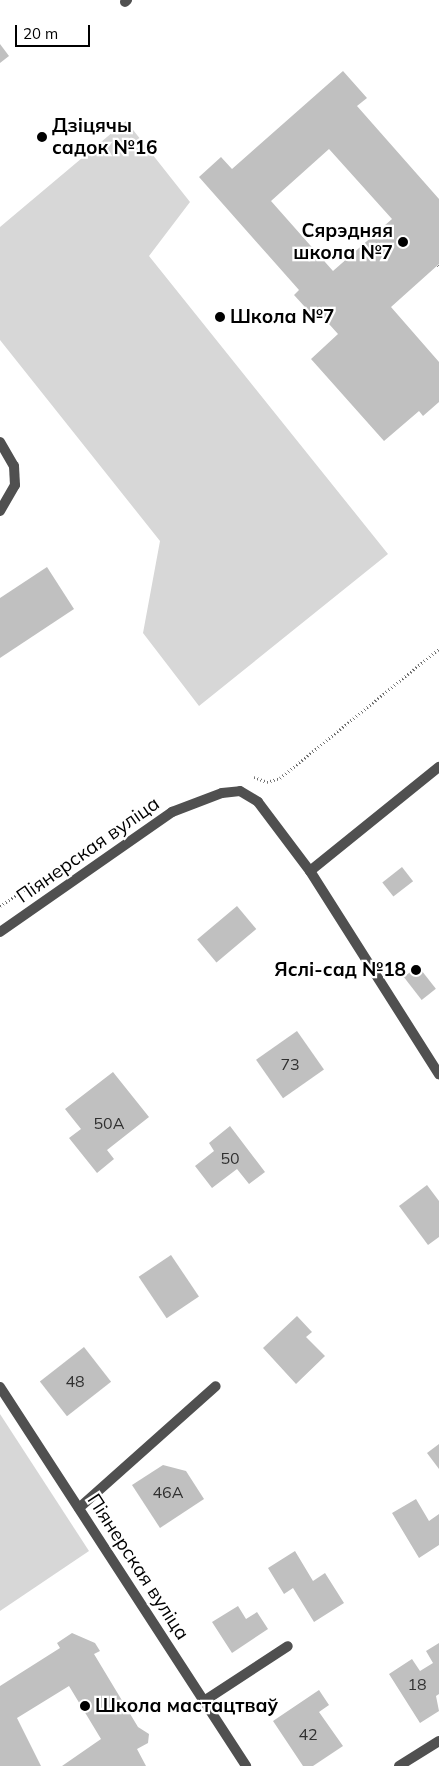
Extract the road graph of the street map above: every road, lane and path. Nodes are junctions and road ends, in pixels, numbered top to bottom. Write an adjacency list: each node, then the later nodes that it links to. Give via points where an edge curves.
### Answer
1 (0, 442): 2 (street, via 14,466 15,485)
2 (0, 511)
3 (439, 767): 4 (street)
4 (310, 871): 5 (street, Піянерская вуліца, via 258,802 240,791 222,793 172,812); 6 (street, Піянерская вуліца)
5 (0, 932)
6 (439, 1074)
7 (216, 1386): 9 (street)
8 (0, 1387): 9 (street, Піянерская вуліца)
9 (79, 1508): 11 (street, Піянерская вуліца)
10 (288, 1646): 11 (street)
11 (204, 1701): 13 (street, Піянерская вуліца)
12 (439, 1741): 14 (street)
13 (246, 1766)
14 (399, 1766)

